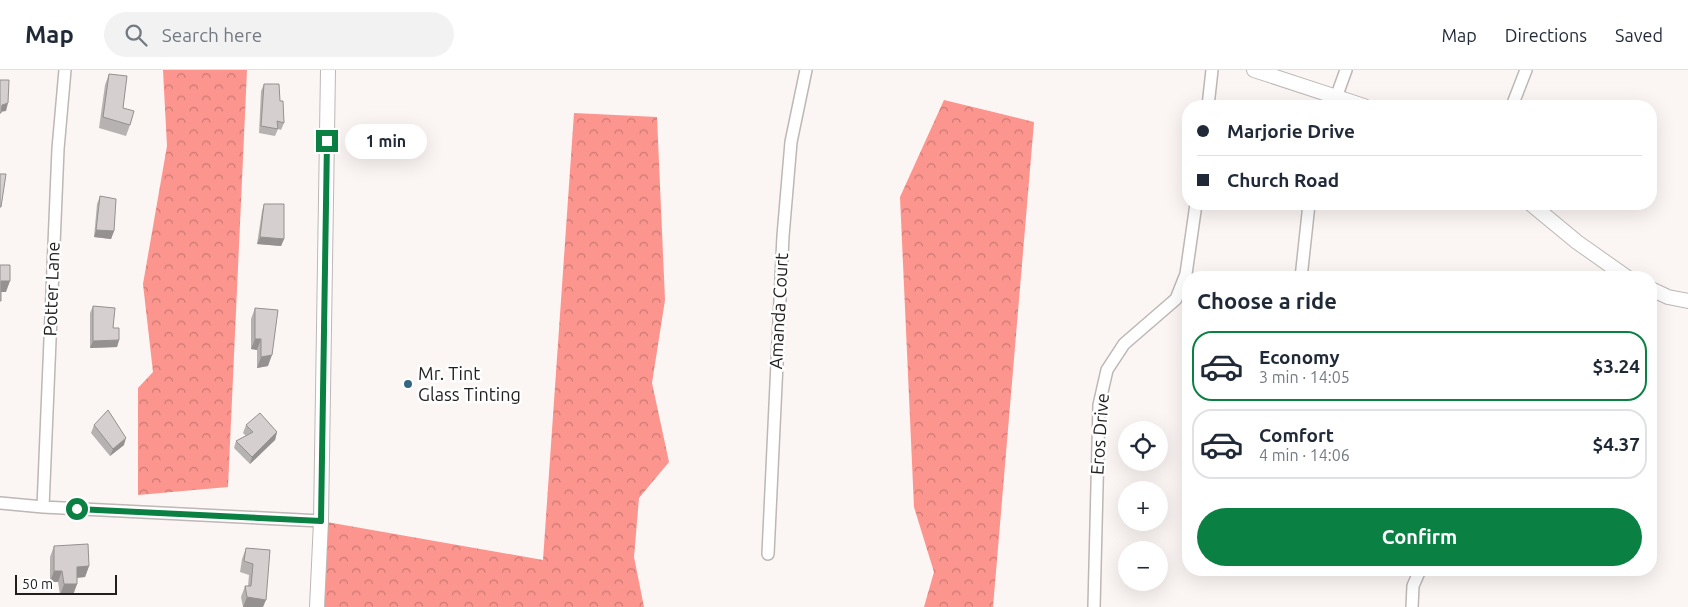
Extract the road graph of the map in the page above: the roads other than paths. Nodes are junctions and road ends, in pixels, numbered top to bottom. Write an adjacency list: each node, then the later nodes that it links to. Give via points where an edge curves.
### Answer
1 (65, 70): 22 (street, Potter Lane, via 58,149)
2 (328, 70): 23 (street)
3 (806, 70): 24 (street, Amanda Court, via 791,142 783,236)
4 (1212, 70): 8 (street)
5 (1254, 70): 9 (street)
6 (1346, 70): 10 (street)
7 (1526, 70): 11 (street)
8 (1209, 100)
9 (1332, 100)
10 (1335, 100)
11 (1514, 100)
12 (1195, 210): 15 (street, Eros Drive)
13 (1308, 210): 16 (street)
14 (1538, 210): 17 (street)
15 (1186, 271)
16 (1302, 271)
17 (1618, 271)
18 (1182, 284): 27 (street, Eros Drive, via 1176,299 1124,344 1107,370 1099,405)
19 (1657, 292): 20 (street)
20 (1688, 301)
21 (0, 503): 22 (street)
22 (43, 507): 23 (street)
23 (321, 521): 26 (street)
24 (768, 554)
25 (1417, 576): 28 (street, via 1413,586)
26 (317, 607)
27 (1094, 607)
28 (1412, 607)

